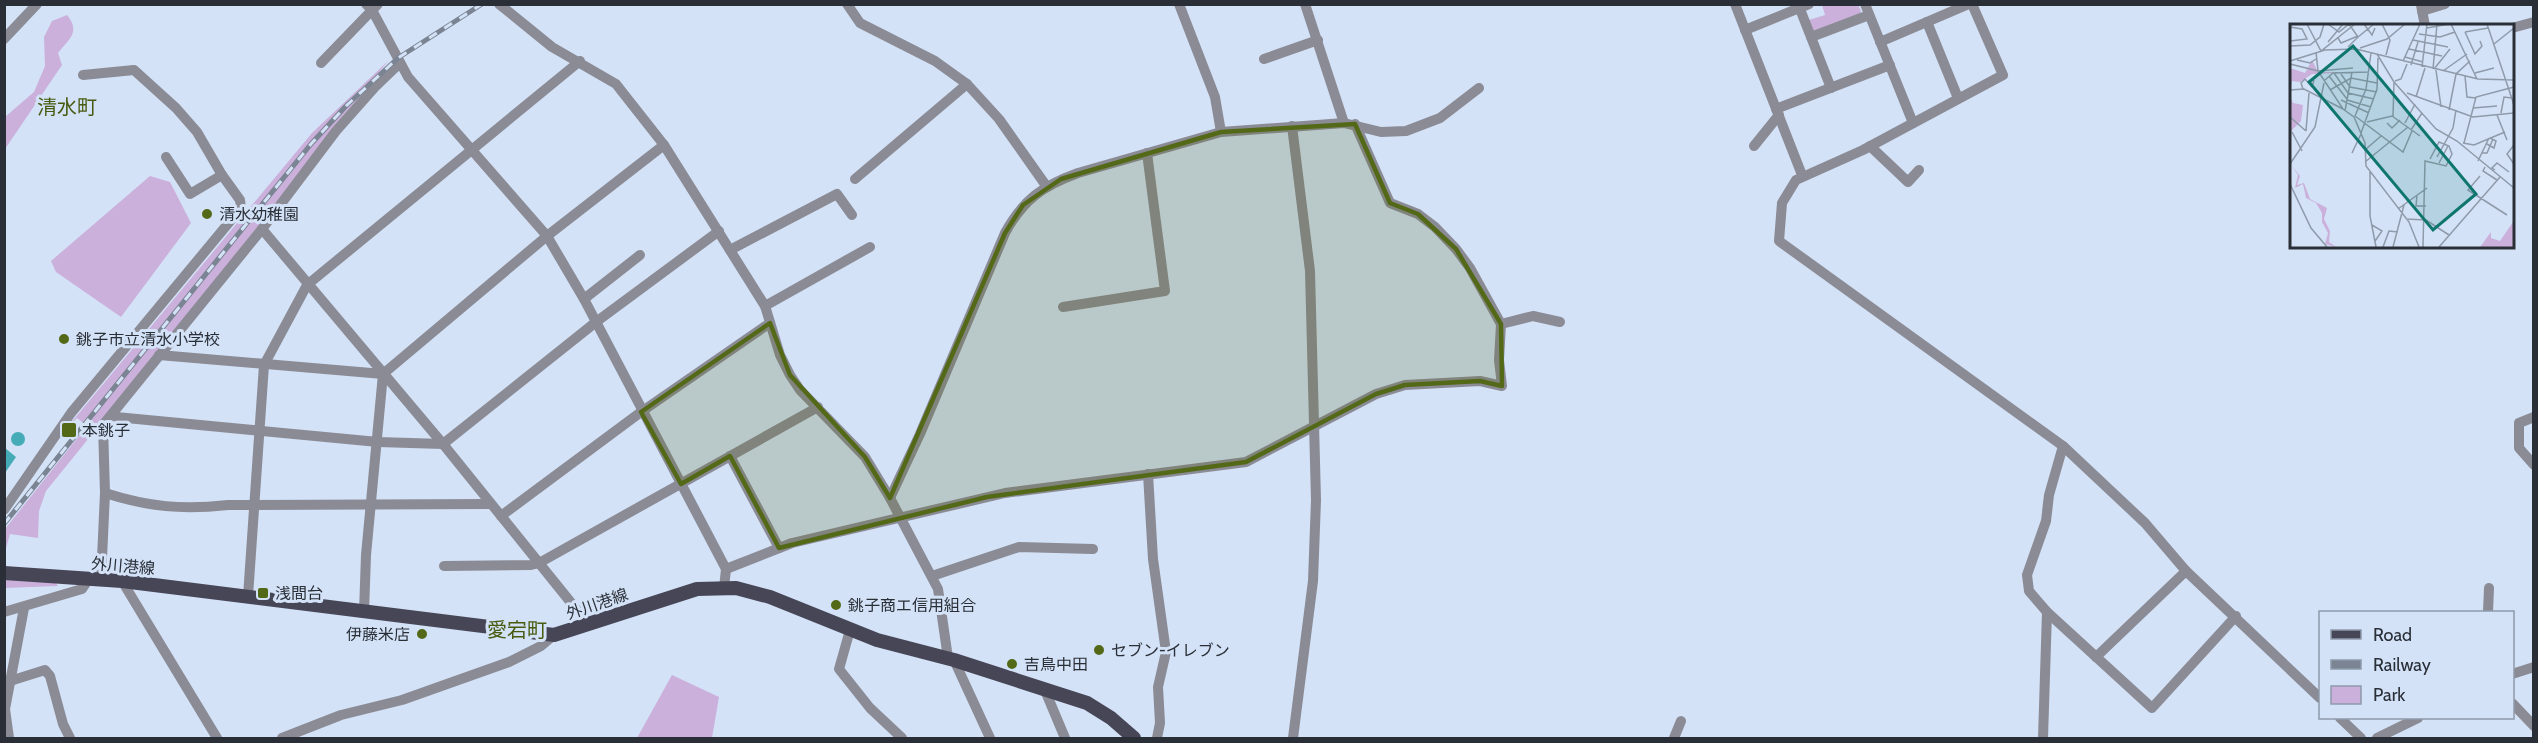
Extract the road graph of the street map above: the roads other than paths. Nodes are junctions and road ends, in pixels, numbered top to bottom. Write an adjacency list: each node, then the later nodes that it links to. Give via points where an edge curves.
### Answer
1 (37, 4): 19 (street)
2 (499, 4): 23 (street, via 552,47)
3 (847, 4): 28 (street, via 860,23 935,61)
4 (1179, 4): 36 (street, via 1215,97)
5 (1305, 4): 20 (street)
6 (1735, 4): 17 (street)
7 (1971, 4): 13 (street); 31 (street, via 2003,75)
8 (2445, 4): 11 (street)
9 (372, 6): 24 (street); 25 (street)
10 (1803, 6): 17 (street); 18 (street)
11 (2421, 8): 15 (street)
12 (1867, 10): 18 (street); 21 (street)
13 (1927, 22): 21 (street); 31 (street)
14 (2534, 22): 16 (street)
15 (2424, 24)
16 (2514, 27)
17 (1745, 30): 32 (street)
18 (1811, 37): 30 (street)
19 (4, 39)
20 (1318, 40): 22 (street); 33 (street)
21 (1880, 42): 26 (street)
22 (1264, 59)
23 (580, 61): 37 (street, via 616,84); 40 (street)
24 (321, 63)
25 (400, 63): 40 (street); 49 (street, via 357,106)
26 (1890, 65): 30 (street); 34 (street)
27 (83, 75): 44 (street, via 134,70 197,132)
28 (967, 84): 46 (street); 47 (street, via 999,119)
29 (1479, 88): 33 (street, via 1440,118 1406,131 1381,132)
30 (1831, 88): 32 (street)
31 (1958, 98): 34 (street)
32 (1777, 112): 38 (street); 45 (street)
33 (1350, 123): 35 (street); 62 (street, via 1390,203 1418,214 1456,249)
34 (1913, 123): 39 (street)
35 (1292, 126): 36 (street); 70 (street, via 1310,272)
36 (1221, 132): 41 (street)
37 (664, 145): 50 (street); 51 (street)
38 (1754, 146)
39 (1870, 146): 43 (street, via 1908,182); 45 (street)
40 (473, 151): 51 (street); 55 (street)
41 (1147, 153): 47 (street, via 1078,173); 58 (street, via 1165,291)
42 (166, 157): 44 (street, via 190,194)
43 (1919, 170)
44 (222, 175): 84 (street, via 240,200 241,208 62,424)
45 (1803, 175): 74 (street, via 1782,203 1779,241)
46 (855, 179)
47 (1047, 187): 80 (street, via 1023,205 1005,233)
48 (852, 215): 53 (street, via 837,194)
49 (262, 229): 55 (street); 63 (street)
50 (719, 231): 53 (street); 59 (street)
51 (547, 236): 56 (street); 65 (street)
52 (870, 248): 57 (street)
53 (730, 250): 57 (street)
54 (640, 255): 56 (street)
55 (307, 285): 64 (street); 65 (street)
56 (584, 299): 59 (street)
57 (765, 306): 61 (street)
58 (1064, 307)
59 (596, 322): 67 (street); 73 (street)
60 (1560, 322): 62 (street, via 1533,316)
61 (770, 323): 66 (street, via 790,375); 67 (street)
62 (1502, 324): 70 (street, via 1502,386 1480,381 1405,385 1376,394)
63 (159, 355): 64 (street); 68 (street)
64 (264, 365): 65 (street); 71 (street)
65 (383, 374): 72 (street); 73 (street)
66 (818, 407): 75 (street); 80 (street, via 865,458)
67 (641, 412): 78 (street); 85 (street)
68 (112, 415): 71 (street); 79 (street, via 103,425)
69 (2534, 417): 76 (street, via 2519,423 2519,448)
70 (1313, 428): 77 (street, via 1246,462); 130 (street, via 1313,581)
71 (261, 431): 72 (street); 82 (street)
72 (378, 442): 73 (street); 83 (street)
73 (442, 444): 81 (street)
74 (2063, 446): 92 (street, via 2145,523); 104 (street, via 2046,521 2027,575 2029,591)
75 (730, 456): 78 (street); 87 (street)
76 (2534, 465)
77 (1148, 474): 86 (street, via 1005,493); 129 (street, via 1153,559 1166,652 1158,687 1160,723)
78 (681, 484): 89 (street); 91 (street)
79 (105, 493): 82 (street, via 164,507); 95 (street)
80 (890, 498): 86 (street)
81 (489, 504): 83 (street); 85 (street)
82 (256, 506): 83 (street); 99 (street)
83 (371, 506): 103 (street)
84 (4, 510)
85 (501, 516): 89 (street)
86 (899, 517): 87 (street); 94 (street)
87 (779, 548): 91 (street)
88 (1093, 549): 94 (street, via 1020,547)
89 (539, 563): 90 (street); 106 (street)
90 (444, 566)
91 (726, 569): 97 (street)
92 (2186, 571): 105 (street); 109 (street)
93 (4, 573): 95 (main road, 外川港線)
94 (932, 576): 110 (street)
95 (94, 580): 96 (main road, 外川港線); 100 (street, via 81,589)
96 (122, 581): 99 (main road, 外川港線); 123 (street)
97 (724, 588): 106 (main road, 外川港線, via 690,591); 107 (main road, 外川港線, via 770,597)
98 (2489, 588): 101 (street)
99 (249, 596): 103 (main road, 外川港線)
100 (24, 608): 102 (street); 113 (street)
101 (2488, 611)
102 (4, 612)
103 (364, 612): 108 (main road, 外川港線)
104 (2047, 612): 109 (street); 132 (street)
105 (2236, 616): 109 (street, via 2152,708); 115 (street)
106 (589, 625): 108 (main road, 外川港線)
107 (850, 630): 110 (main road, 外川港線); 125 (street, via 839,669 870,708)
108 (554, 636): 124 (street, via 509,662 402,700 341,715)
109 (2096, 657)
110 (951, 659): 114 (main road, 外川港線); 126 (street)
111 (2534, 667): 112 (street)
112 (2514, 673)
113 (10, 681): 121 (street, via 5,709); 122 (street, via 45,670)
114 (1044, 688): 127 (street); 128 (main road, 外川港線, via 1087,703)
115 (2319, 697)
116 (2514, 705): 120 (street)
117 (2342, 719): 133 (street)
118 (2414, 719): 134 (street)
119 (1681, 721): 131 (street)
120 (2534, 726)
121 (9, 738)
122 (70, 738)
123 (217, 738)
124 (282, 738)
125 (902, 738)
126 (990, 738)
127 (1065, 738)
128 (1134, 738)
129 (1156, 738)
130 (1293, 738)
131 (1674, 738)
132 (2043, 738)
133 (2361, 738)
134 (2377, 738)

